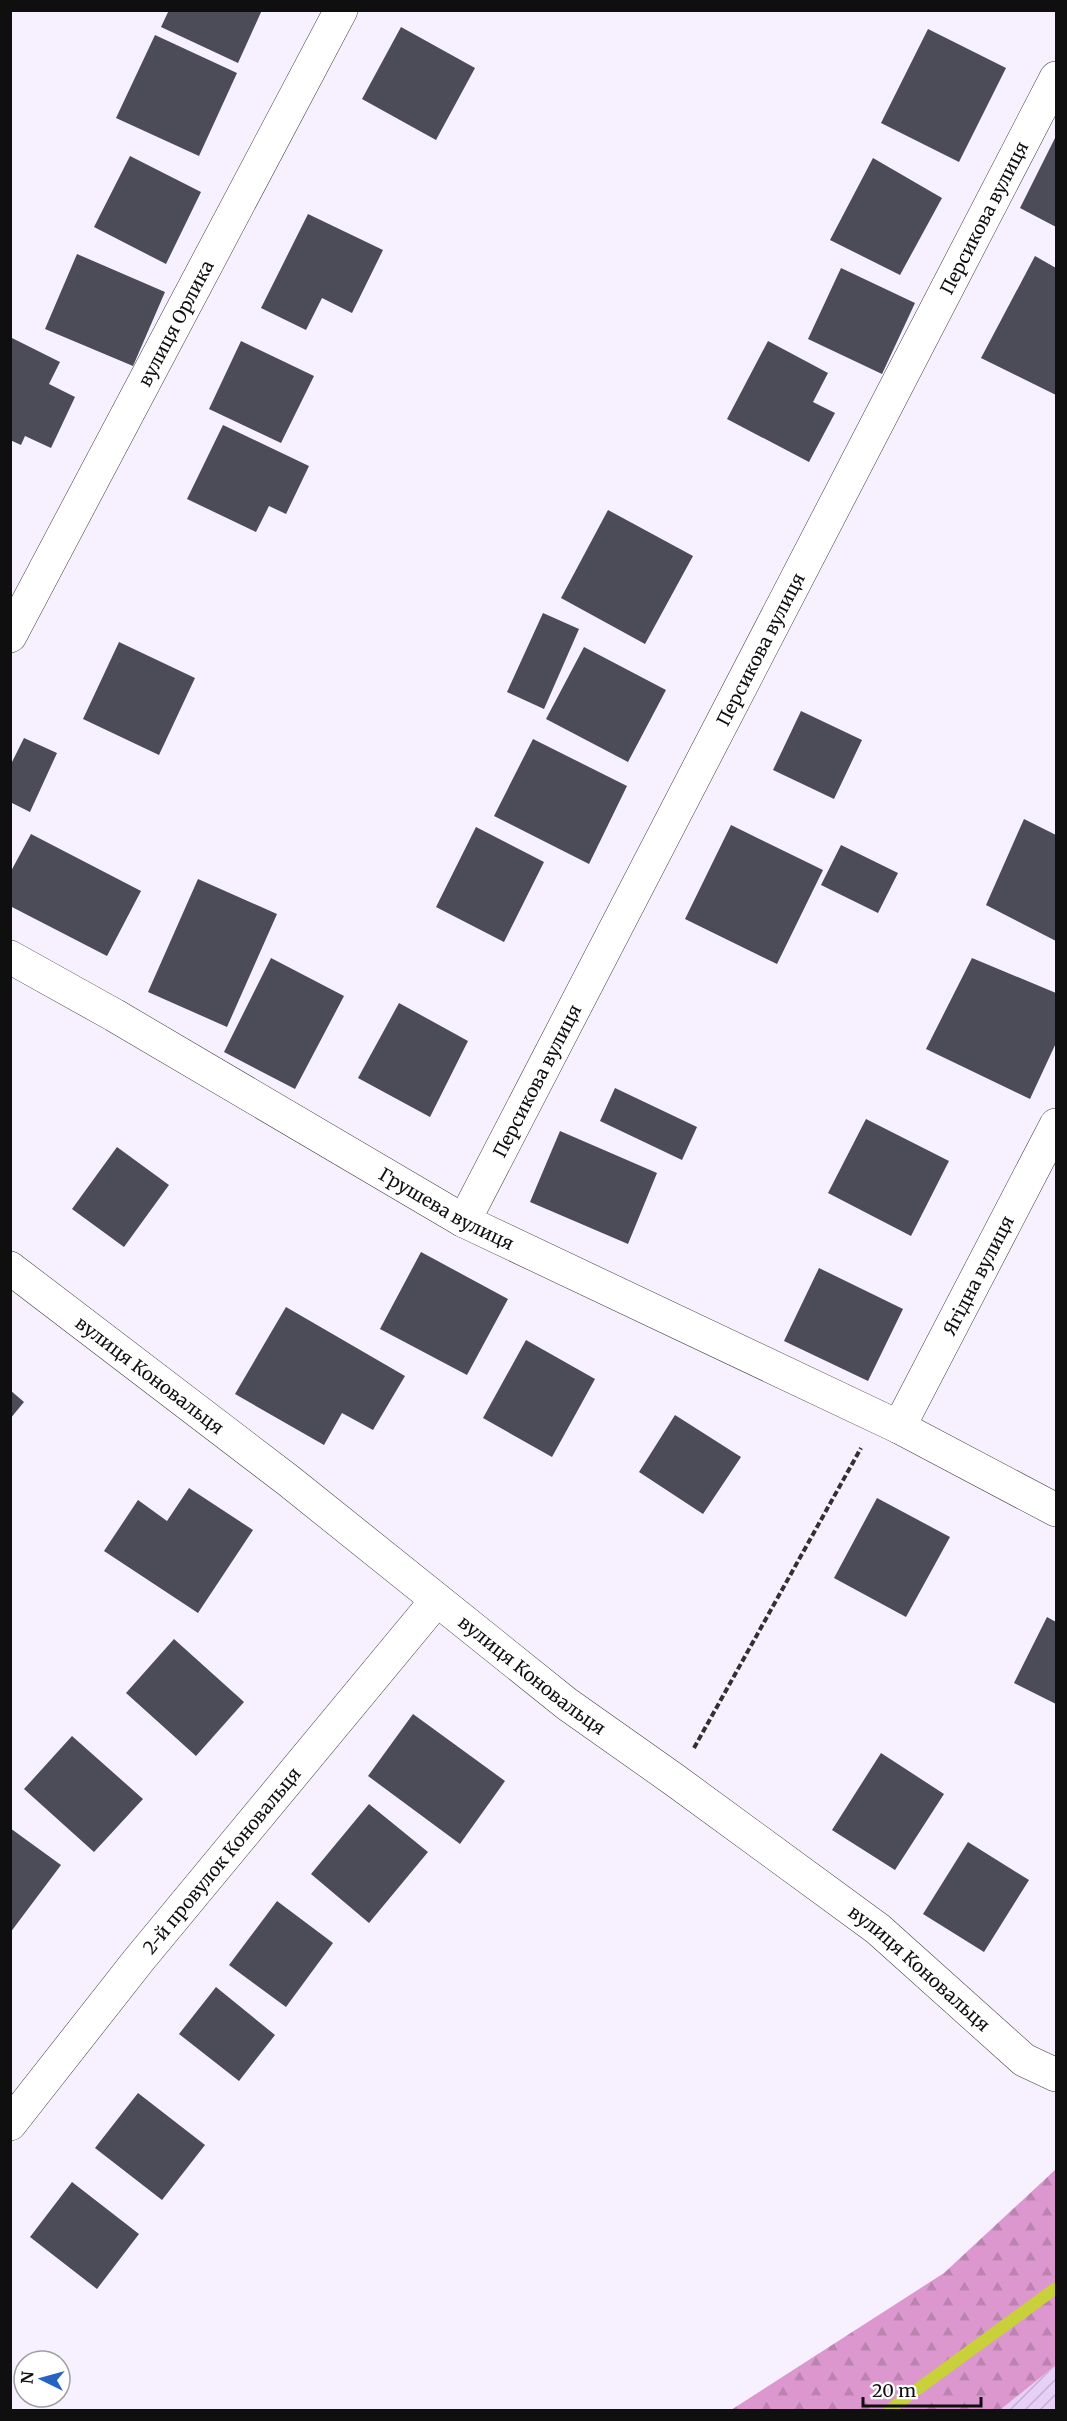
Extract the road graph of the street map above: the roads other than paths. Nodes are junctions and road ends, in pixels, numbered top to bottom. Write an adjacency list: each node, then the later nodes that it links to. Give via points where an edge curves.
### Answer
1 (341, 10): 3 (street, вулиця Орлика)
2 (1056, 78): 6 (street, Персикова вулиця)
3 (10, 636)
4 (10, 957): 6 (street, Грушева вулиця)
5 (1056, 1125): 8 (street, Ягідна вулиця)
6 (464, 1221): 8 (street, Грушева вулиця)
7 (10, 1268): 10 (street, вулиця Коновальця, via 289,1481)
8 (889, 1422): 9 (street, Грушева вулиця)
9 (1056, 1510)
10 (436, 1601): 11 (street, вулиця Коновальця, via 567,1704 878,1929 1024,2060); 12 (street, 2-й провулок Коновальця, via 138,1961)
11 (1056, 2075)
12 (10, 2124)

